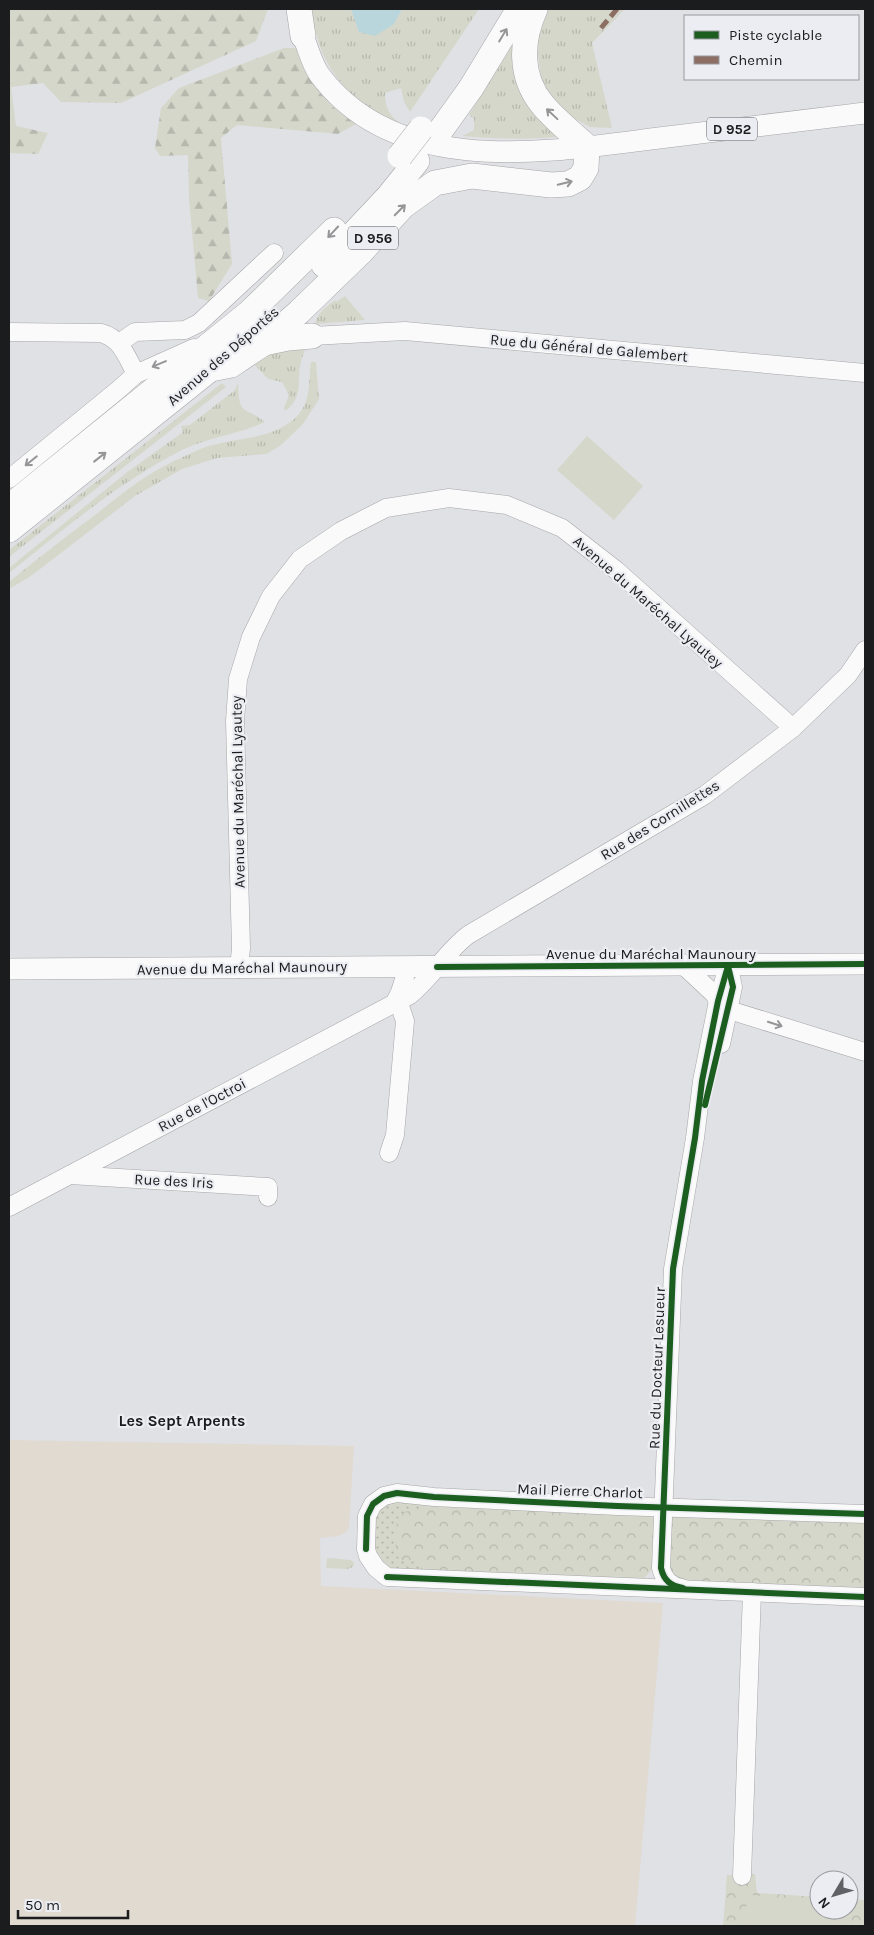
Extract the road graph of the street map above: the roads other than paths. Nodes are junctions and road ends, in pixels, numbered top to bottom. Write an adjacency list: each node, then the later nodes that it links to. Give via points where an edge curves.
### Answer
1 (299, 9): 5 (highway)
2 (499, 9): 7 (highway, D 956)
3 (519, 9): 7 (highway, D 956, one-way to 3, via 471,88)
4 (535, 9): 8 (highway, one-way to 4, via 541,103 528,80 524,64 525,36)
5 (303, 36): 8 (main road, via 318,73 342,100 395,133 444,147 490,152)
6 (865, 113): 8 (main road, D 952)
7 (430, 132): 14 (highway, Avenue des Déportés / D 956, bridge, via 408,159 329,236)
8 (587, 147): 10 (highway, D 956, one-way to 8, via 403,206 436,183 472,176 568,184 580,178 586,168)
9 (274, 253): 13 (street, via 199,323 185,330 135,332)
10 (300, 312): 12 (highway, via 303,326); 14 (highway, D 956)
11 (9, 332): 13 (street, via 101,333 112,336)
12 (312, 336): 14 (highway); 15 (street, Rue du Général de Galembert, via 405,331)
13 (119, 343): 16 (street)
14 (235, 345): 16 (street, Avenue des Déportés, one-way to 16, via 184,354); 18 (highway, Avenue des Déportés / D 956); 19 (highway, Avenue des Déportés / D 956, one-way to 14)
15 (865, 373)
16 (136, 374): 17 (street, Avenue des Déportés, one-way to 17)
17 (9, 479)
18 (9, 507)
19 (9, 530)
20 (865, 650): 21 (street, Rue des Cornillettes, via 848,675)
21 (793, 728): 26 (street, Rue des Cornillettes, via 705,795 468,935); 28 (street, Avenue du Maréchal Lyautey, via 616,570 562,528 507,505 449,498 386,508 341,531 300,559 271,596 251,637 238,679 235,721)
22 (865, 964): 24 (main road, Avenue du Maréchal Maunoury)
23 (684, 966): 24 (main road, Avenue du Maréchal Maunoury); 26 (main road, Avenue du Maréchal Maunoury); 30 (street)
24 (728, 966): 30 (street, Rue du Docteur Lesueur)
25 (408, 967): 26 (main road, Avenue du Maréchal Maunoury); 28 (main road, Avenue du Maréchal Maunoury); 29 (street)
26 (437, 967): 29 (street, Rue de l'Octroi, via 413,992)
27 (9, 969): 28 (main road, Avenue du Maréchal Maunoury)
28 (239, 969)
29 (395, 1002): 32 (street, via 405,1021 395,1136); 33 (street, Rue de l'Octroi)
30 (723, 1005): 31 (street, one-way to 31); 36 (street, Rue du Docteur Lesueur, via 709,1092 695,1138 674,1269)
31 (865, 1052)
32 (389, 1153)
33 (69, 1175): 34 (street, Rue des Iris, via 268,1187); 35 (street, Rue de l'Octroi)
34 (268, 1197)
35 (9, 1207)
36 (664, 1507): 37 (street, Mail Pierre Charlot); 38 (street, Rue du Docteur Lesueur); 39 (street, Mail Pierre Charlot, via 397,1494 384,1496 373,1504 367,1516 368,1556 387,1577)
37 (865, 1514)
38 (661, 1568): 39 (street, via 656,1580); 40 (street, via 667,1581)
39 (644, 1588): 40 (street, Mail Pierre Charlot)
40 (683, 1588): 41 (street, Mail Pierre Charlot)
41 (752, 1592): 42 (street, Mail Pierre Charlot); 43 (street)
42 (865, 1597)
43 (742, 1876)

